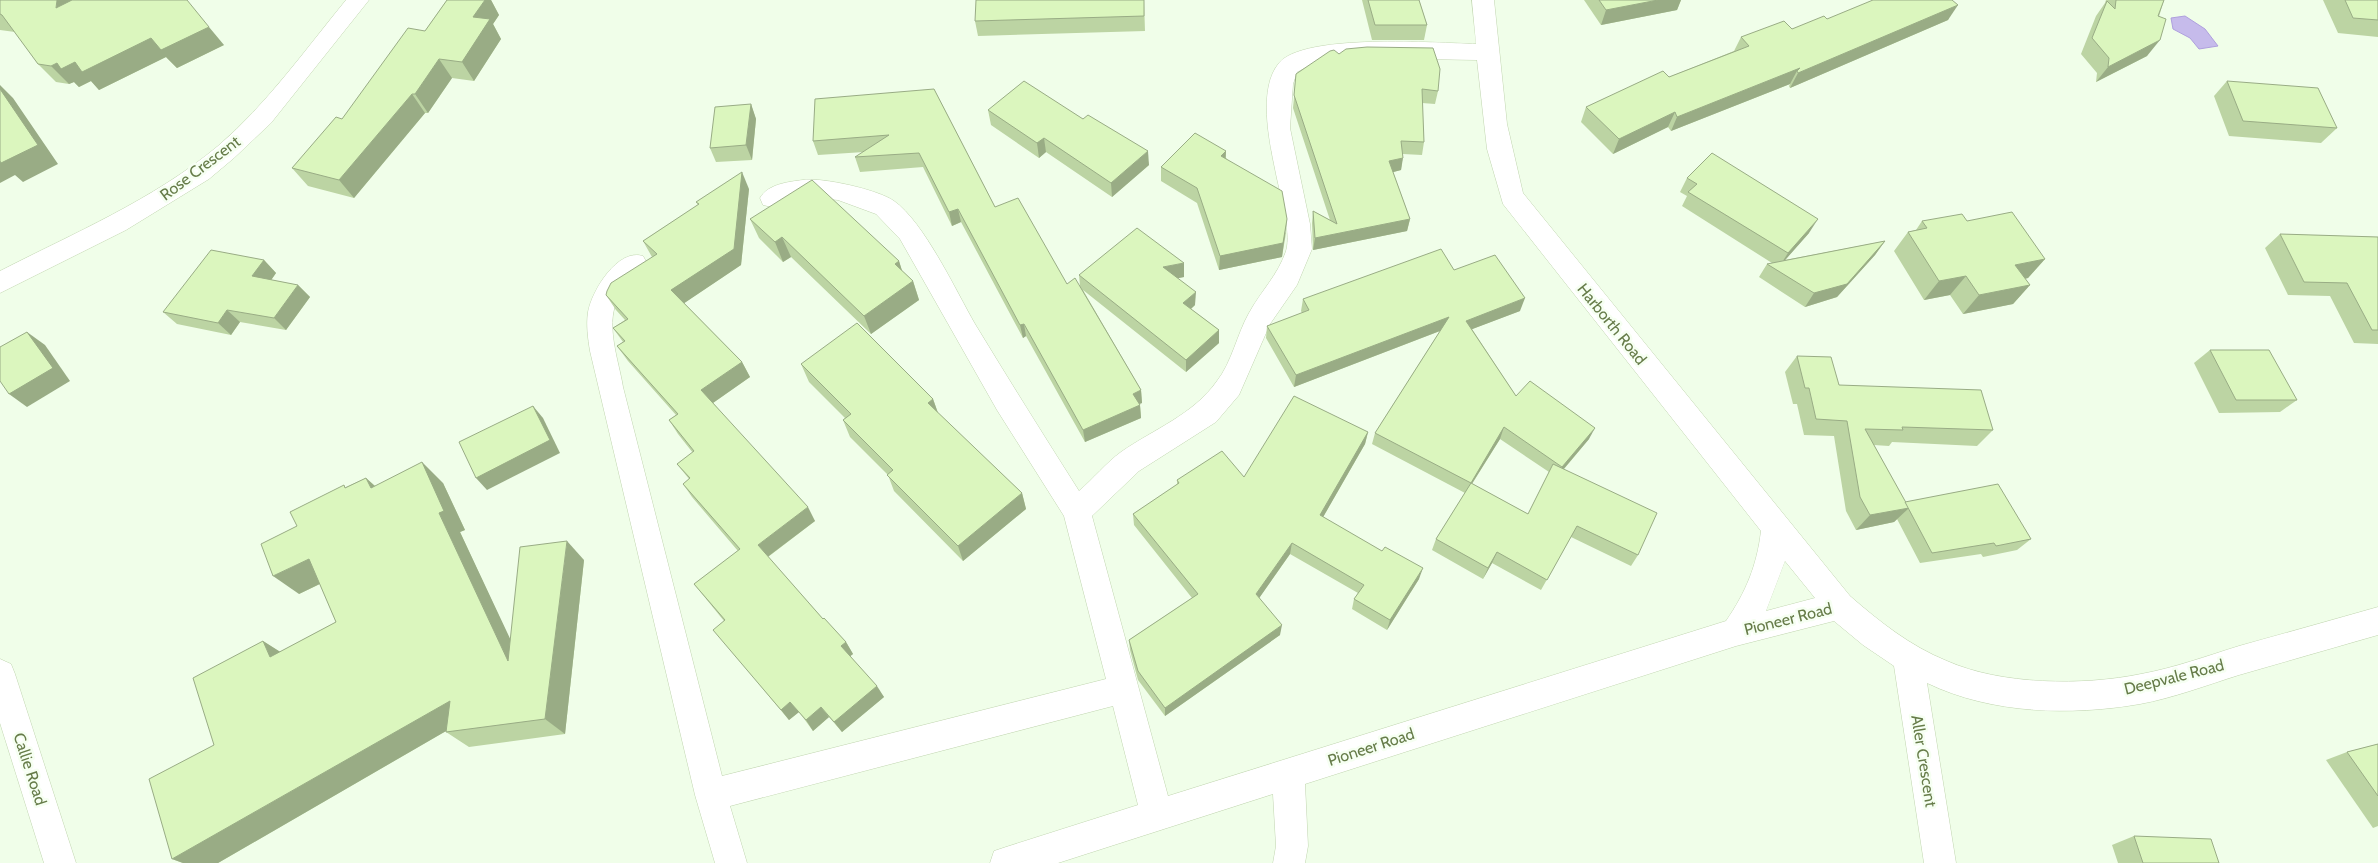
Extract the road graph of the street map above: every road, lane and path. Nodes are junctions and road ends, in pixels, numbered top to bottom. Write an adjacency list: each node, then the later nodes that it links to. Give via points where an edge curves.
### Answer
1 (358, 0): 6 (street, Rose Crescent, via 266,113 226,152 138,214)
2 (1483, 0): 3 (street, Harborth Road)
3 (1489, 52): 7 (street, via 1365,50 1324,53 1305,58 1288,68 1281,84 1278,128 1298,224 1299,249 1288,278 1259,320 1229,387 1206,414 1129,462); 8 (street, Harborth Road, via 1496,136 1512,197)
4 (772, 198): 7 (street, via 810,188 839,191 885,207 909,232 1007,402)
5 (634, 263): 16 (street, via 608,292 602,307 601,330 610,388)
6 (0, 283)
7 (1077, 512): 14 (street)
8 (1776, 529): 9 (street, Harborth Road); 11 (street, Pioneer Road, via 1774,554 1767,578 1757,601)
9 (1839, 606): 11 (street, Pioneer Road); 12 (street, Deepvale Road, via 1879,641)
10 (2378, 621): 12 (street, Deepvale Road, via 2141,689 2104,694 2057,696 1962,683)
11 (1736, 632): 15 (street, Pioneer Road)
12 (1908, 659): 22 (street, Aller Crescent)
13 (0, 674): 18 (street, Callie Road)
14 (1123, 689): 16 (street); 17 (street)
15 (1288, 774): 17 (street, Pioneer Road); 21 (street, via 1292,846)
16 (711, 795): 19 (street)
17 (1157, 815): 20 (street, Pioneer Road)
18 (60, 863)
19 (731, 863)
20 (1006, 863)
21 (1289, 863)
22 (1940, 863)

